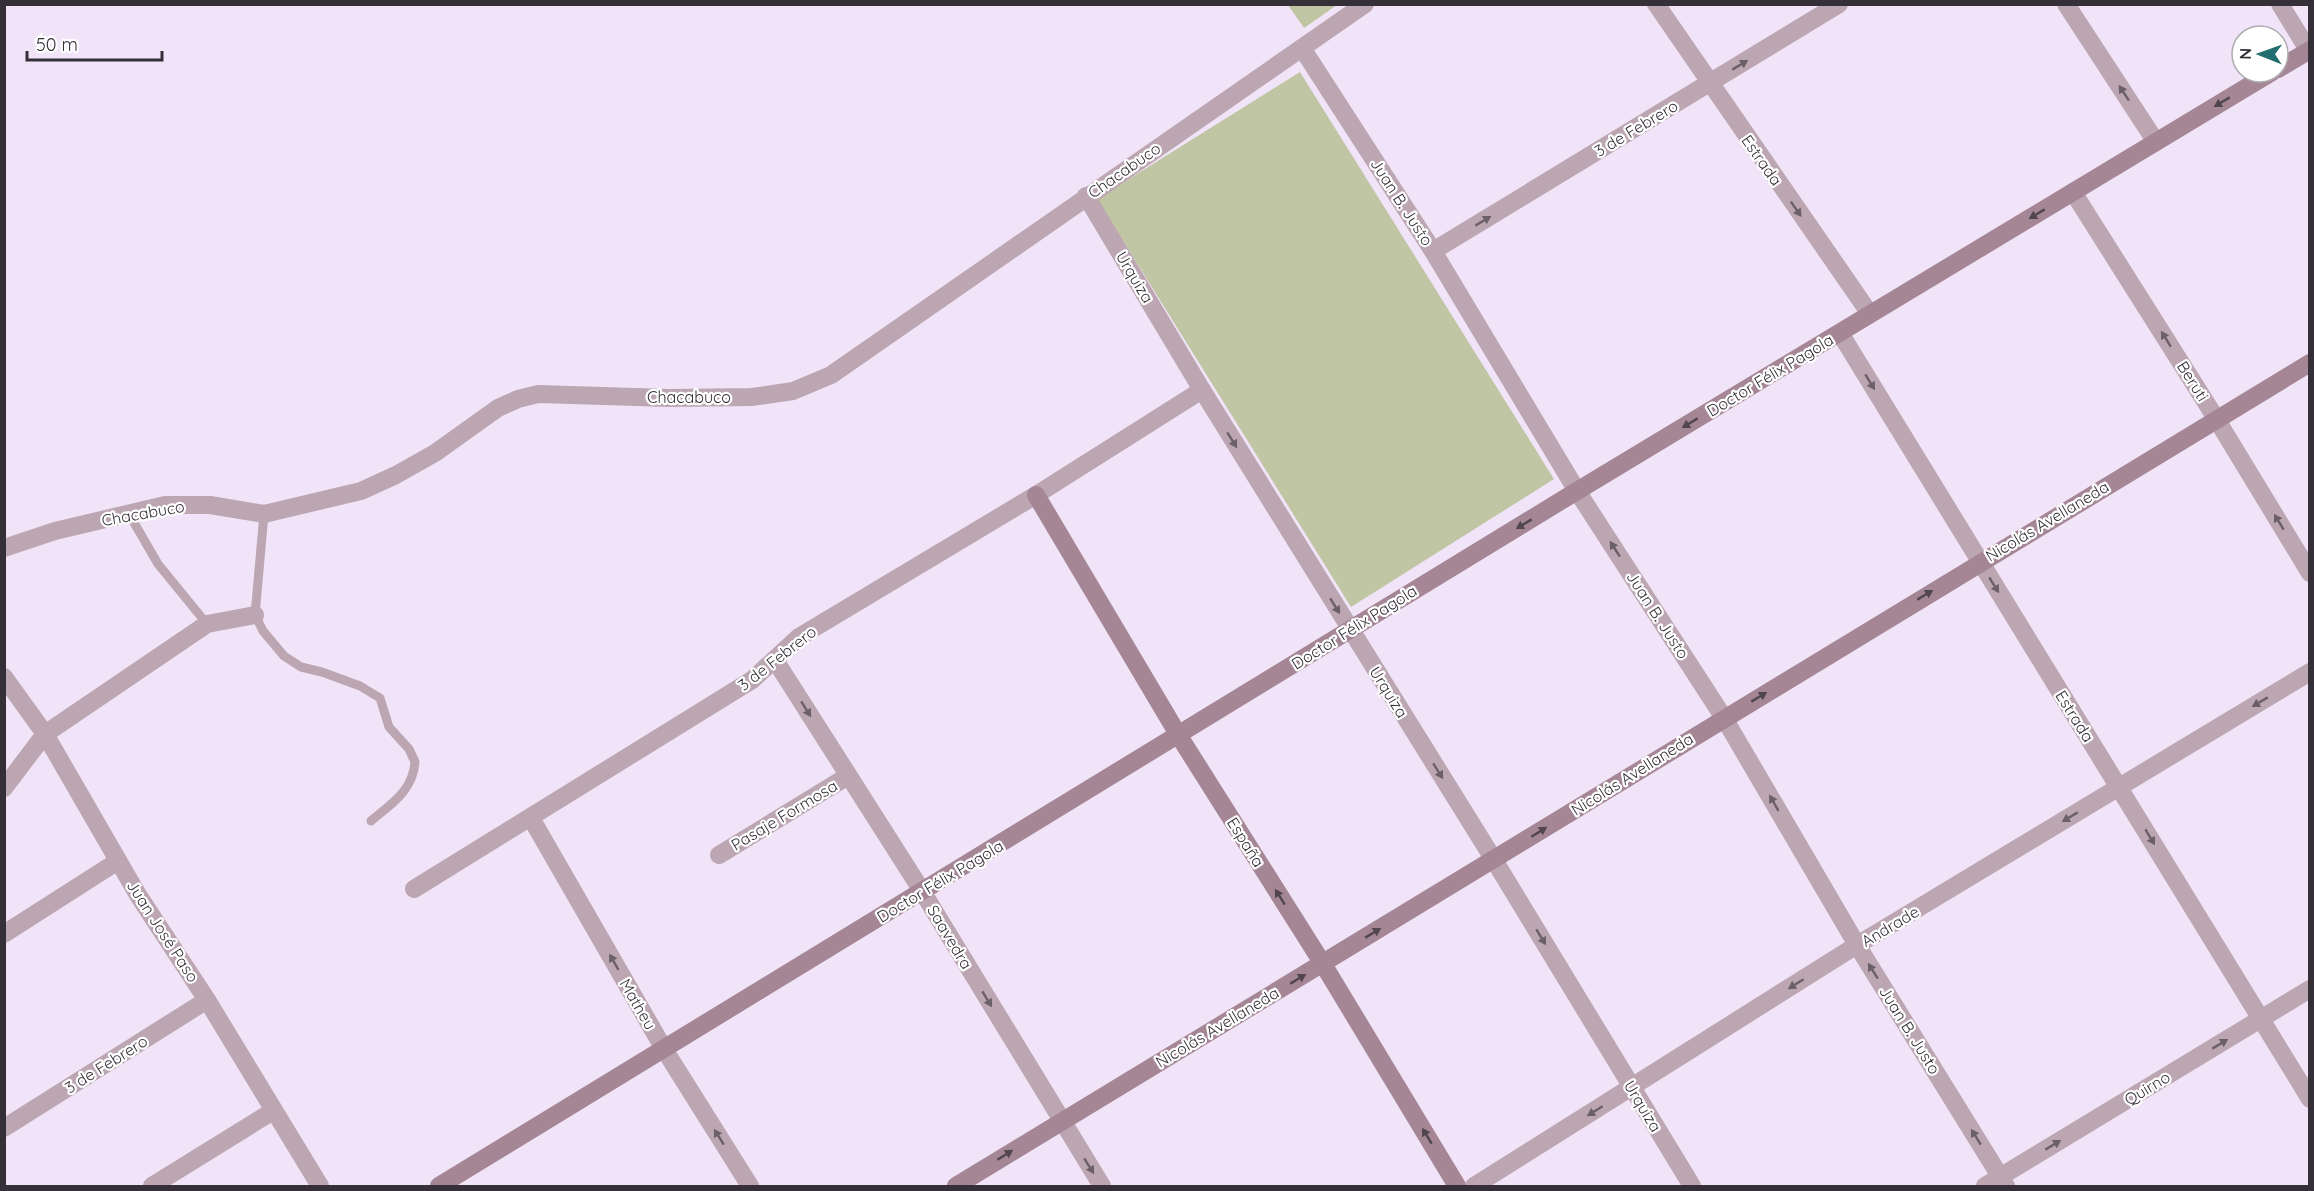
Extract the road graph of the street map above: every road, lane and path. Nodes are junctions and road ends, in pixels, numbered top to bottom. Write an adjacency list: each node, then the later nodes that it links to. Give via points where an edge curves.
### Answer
1 (1365, 4): 6 (street, Chacabuco)
2 (1656, 4): 9 (street, Estrada)
3 (1839, 4): 9 (street, 3 de Febrero, one-way to 3)
4 (2066, 4): 11 (street, one-way to 4)
5 (2280, 4): 7 (street)
6 (1302, 48): 13 (street, Chacabuco); 14 (street, Juan B. Justo)
7 (2309, 51): 8 (street)
8 (2290, 62)
9 (1709, 83): 14 (street, 3 de Febrero, one-way to 9); 15 (street, Estrada, one-way to 15)
10 (2252, 84): 11 (street, Doctor Félix Pagola, one-way to 11)
11 (2156, 142): 12 (street, Doctor Félix Pagola)
12 (2073, 192): 15 (street, Doctor Félix Pagola, one-way to 15); 19 (street, Beruti, one-way to 12)
13 (1086, 196): 18 (street, Urquiza); 23 (street, Chacabuco, via 831,375 809,385 752,397 668,399 538,394 498,408 396,476 361,491)
14 (1433, 251): 20 (street, Juan B. Justo)
15 (1870, 314): 16 (street, Doctor Félix Pagola)
16 (1840, 333): 20 (street, Doctor Félix Pagola, one-way to 20); 25 (street, Estrada, one-way to 25)
17 (2310, 363): 19 (street, Nicolás Avellaneda)
18 (1202, 390): 21 (street, 3 de Febrero); 29 (street, Urquiza, one-way to 29)
19 (2217, 420): 25 (street, Nicolás Avellaneda); 26 (street, Beruti, one-way to 19)
20 (1577, 491): 29 (street, Doctor Félix Pagola, one-way to 29); 33 (street, Juan B. Justo, one-way to 20)
21 (1036, 495): 30 (street, 3 de Febrero, via 799,637); 35 (street, España)
22 (129, 514): 23 (street, Chacabuco, via 189,504); 24 (street, Chacabuco, via 45,533); 28 (lane, via 158,564)
23 (264, 514): 27 (lane)
24 (4, 548)
25 (1980, 561): 33 (street, Nicolás Avellaneda, one-way to 25); 37 (street, Estrada, one-way to 37)
26 (2310, 573)
27 (255, 615): 28 (street); 40 (lane, via 284,656 301,667 360,686 380,698 389,727 409,749 415,762 409,785)
28 (207, 624): 34 (street)
29 (1350, 630): 35 (street, Doctor Félix Pagola); 42 (street, Urquiza, one-way to 42)
30 (775, 660): 36 (street, Saavedra, one-way to 36); 39 (street, 3 de Febrero, via 752,680)
31 (2310, 672): 37 (street, Andrade, one-way to 37)
32 (4, 677): 34 (street, Juan José Paso)
33 (1724, 718): 42 (street, Nicolás Avellaneda, one-way to 33); 47 (street, Juan B. Justo, one-way to 33)
34 (45, 734): 38 (street); 43 (street, Juan José Paso)
35 (1179, 736): 45 (street, Doctor Félix Pagola); 48 (street, España, one-way to 35)
36 (848, 776): 41 (street, Pasaje Formosa); 45 (street, Saavedra)
37 (2120, 787): 47 (street, Andrade, one-way to 47); 51 (street, Estrada, one-way to 51)
38 (4, 788)
39 (531, 818): 44 (street, 3 de Febrero); 52 (street, Matheu, one-way to 39)
40 (371, 821)
41 (719, 855)
42 (1494, 860): 48 (street, Nicolás Avellaneda, one-way to 42); 53 (street, Urquiza, one-way to 53)
43 (118, 861): 46 (street); 50 (street, Juan José Paso)
44 (414, 889)
45 (922, 891): 52 (street, Doctor Félix Pagola); 56 (street, Saavedra, one-way to 56)
46 (4, 934)
47 (1857, 945): 53 (street, Andrade, one-way to 53); 58 (street, Juan B. Justo, one-way to 47)
48 (1323, 964): 56 (street, Nicolás Avellaneda, one-way to 48); 65 (street, España, one-way to 48)
49 (2310, 989): 51 (street, Quirno)
50 (207, 1000): 55 (street, Juan José Paso); 57 (street, 3 de Febrero)
51 (2260, 1020): 54 (street, Estrada); 58 (street, Quirno, one-way to 51)
52 (664, 1049): 61 (street, Doctor Félix Pagola); 62 (street, Matheu, one-way to 52)
53 (1632, 1088): 66 (street, Andrade, one-way to 66); 67 (street, Urquiza)
54 (2310, 1100)
55 (273, 1111): 59 (street); 60 (street, Juan José Paso)
56 (1061, 1121): 63 (street, Nicolás Avellaneda, one-way to 56); 64 (street, Saavedra, one-way to 64)
57 (4, 1128)
58 (1997, 1183)
59 (153, 1186)
60 (320, 1186)
61 (439, 1186)
62 (750, 1186)
63 (956, 1186)
64 (1102, 1186)
65 (1457, 1186)
66 (1474, 1186)
67 (1692, 1186)

